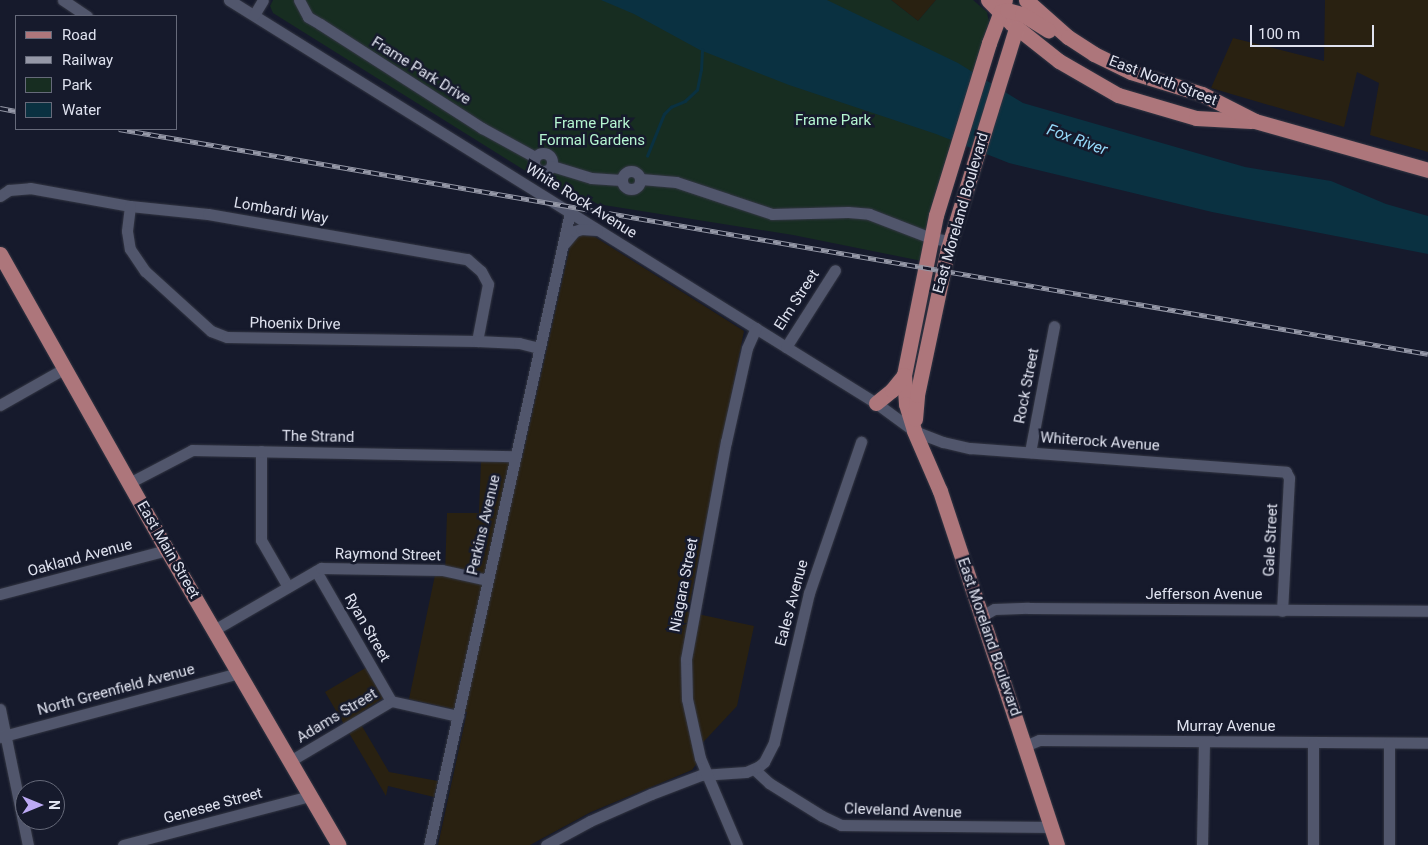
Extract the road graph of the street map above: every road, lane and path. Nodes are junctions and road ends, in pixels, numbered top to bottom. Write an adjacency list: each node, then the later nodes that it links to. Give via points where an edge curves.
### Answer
1 (63, 0): 7 (street)
2 (229, 0): 8 (street, White Rock Avenue)
3 (263, 0): 8 (street)
4 (299, 0): 19 (street, Frame Park Drive, via 308,17 482,128 535,157 534,163 539,170 545,171 552,166 591,178 621,180 624,173 632,170 641,179 676,182 772,214 869,214)
5 (988, 0): 6 (main road)
6 (1016, 9): 9 (main road, East North Street); 10 (main road); 10 (main road, East Moreland Boulevard); 11 (main road, East North Street, via 1057,28 1110,62); 11 (main road, via 1091,61 1124,77)
7 (86, 15)
8 (254, 15): 17 (street, White Rock Avenue)
9 (1043, 49): 10 (main road, via 1024,48); 12 (main road, East North Street, via 1072,70 1118,95 1196,118)
10 (992, 73): 13 (main road, East Moreland Boulevard); 13 (main road, East Moreland Boulevard)
11 (1152, 79): 12 (main road, East North Street, via 1202,94)
12 (1256, 121): 14 (main road, East North Street)
13 (967, 151): 19 (main road, East Moreland Boulevard); 20 (main road, East Moreland Boulevard, via 964,192)
14 (1428, 170)
15 (0, 196): 16 (street, Lombardi Way, via 9,190 30,188)
16 (130, 206): 28 (street, Phoenix Drive, via 127,231 130,249 144,270 211,331 248,339); 28 (street, Lombardi Way, via 208,214 467,259 481,271 488,284)
17 (570, 212): 18 (street, White Rock Avenue); 22 (street, Perkins Avenue)
18 (601, 231): 22 (street, via 581,229 571,234); 27 (street, White Rock Avenue)
19 (931, 238): 20 (street, Frame Park Drive); 24 (main road, East Moreland Boulevard)
20 (950, 242): 25 (main road, East Moreland Boulevard)
21 (0, 254): 31 (main road, East Main Street)
22 (559, 260): 30 (street, Perkins Avenue)
23 (834, 270): 29 (street, Elm Street)
24 (915, 317): 25 (main road); 32 (main road, East Moreland Boulevard)
25 (932, 321): 35 (main road, East Moreland Boulevard, via 917,395)
26 (1054, 326): 38 (street, Rock Street)
27 (756, 328): 29 (street, White Rock Avenue); 63 (street, Niagara Street, via 747,348 726,442 686,659 690,719)
28 (477, 341): 30 (street, Phoenix Drive, via 519,343)
29 (786, 347): 33 (street, White Rock Avenue)
30 (539, 348): 39 (street, Perkins Avenue)
31 (65, 368): 34 (street); 41 (main road, East Main Street)
32 (904, 375): 33 (main road); 35 (main road, East Moreland Boulevard, via 906,404)
33 (876, 403): 35 (street, White Rock Avenue)
34 (0, 404)
35 (914, 430): 38 (street, Whiterock Avenue, via 943,442 970,448); 49 (main road, East Moreland Boulevard, via 940,491)
36 (861, 442): 62 (street, Eales Avenue, via 808,593 774,742 764,762)
37 (261, 451): 39 (street, The Strand); 41 (street, The Strand, via 192,450); 45 (street, via 261,540)
38 (1030, 452): 40 (street, Whiterock Avenue)
39 (515, 456): 44 (street, Perkins Avenue)
40 (1286, 472): 47 (street, Gale Street, via 1289,478)
41 (128, 483): 42 (main road, East Main Street)
42 (167, 550): 46 (street, Oakland Avenue); 50 (main road, East Main Street)
43 (316, 571): 44 (street, Raymond Street, via 340,568 442,570); 45 (street, Raymond Street); 52 (street, Ryan Street)
44 (487, 580): 54 (street, Perkins Avenue)
45 (288, 587): 50 (street, Raymond Street)
46 (0, 594)
47 (1282, 610): 48 (street, Jefferson Avenue); 49 (street, Jefferson Avenue, via 994,609)
48 (1428, 611)
49 (982, 616): 60 (main road, East Moreland Boulevard)
50 (214, 630): 51 (main road, East Main Street)
51 (239, 673): 55 (street, North Greenfield Avenue); 61 (main road, East Main Street)
52 (391, 701): 54 (street, Adams Street); 61 (street, Adams Street)
53 (0, 709): 55 (street)
54 (458, 716): 69 (street, Perkins Avenue)
55 (3, 736): 66 (street)
56 (1204, 742): 57 (street, Murray Avenue); 60 (street, Murray Avenue, via 1039,740); 73 (street)
57 (1314, 743): 58 (street, Murray Avenue); 74 (street)
58 (1390, 743): 59 (street, Murray Avenue); 75 (street)
59 (1428, 743)
60 (1025, 746): 65 (main road, East Moreland Boulevard)
61 (290, 761): 64 (main road, East Main Street)
62 (754, 769): 63 (street); 65 (street, Cleveland Avenue, via 777,788 841,825)
63 (706, 774): 70 (street, via 624,805); 71 (street, Niagara Street)
64 (310, 796): 67 (street, Genesee Street); 68 (main road, East Main Street)
65 (1051, 827): 72 (main road, East Moreland Boulevard)
66 (28, 845)
67 (123, 845)
68 (339, 845)
69 (429, 845)
70 (546, 845)
71 (737, 845)
72 (1057, 845)
73 (1202, 845)
74 (1313, 845)
75 (1389, 845)

